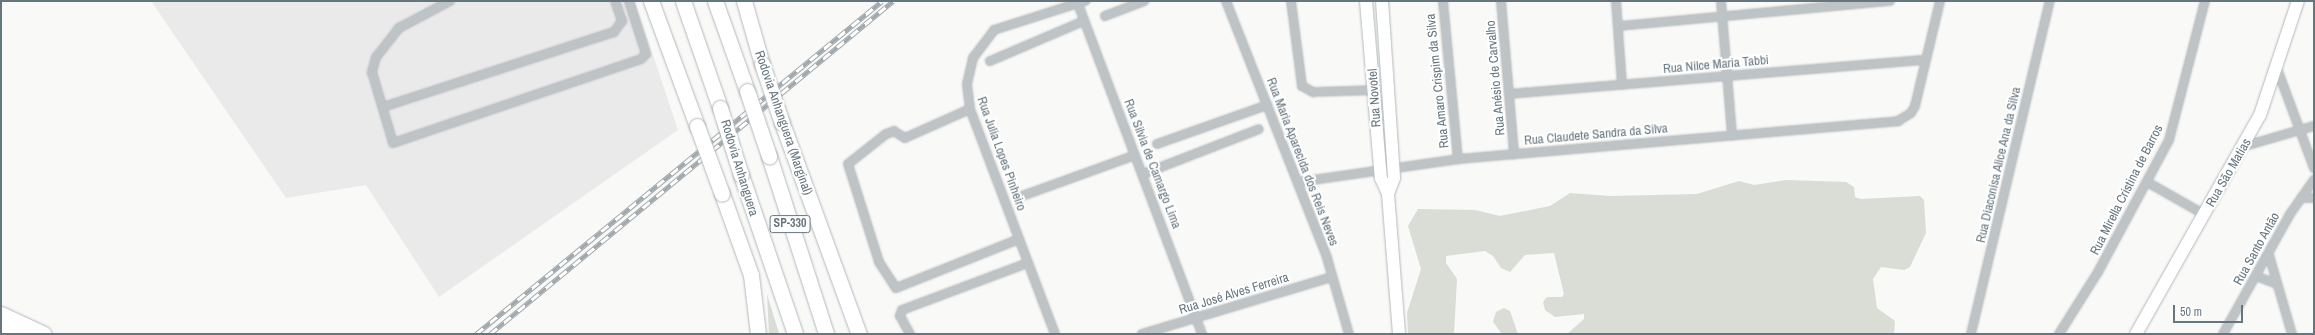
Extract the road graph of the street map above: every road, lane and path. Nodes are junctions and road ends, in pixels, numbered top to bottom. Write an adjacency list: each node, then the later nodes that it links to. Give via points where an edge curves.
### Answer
1 (450, 1): 37 (street, via 399,28 376,57 372,72)
2 (615, 1): 37 (street, via 622,21 614,32)
3 (629, 1): 37 (street, via 646,54 624,67 393,143)
4 (651, 1): 32 (highway)
5 (661, 1): 32 (highway)
6 (683, 1): 63 (highway, Rodovia Anhanguera / SP-330, bridge)
7 (715, 1): 67 (highway, SP-330, bridge)
8 (1144, 1): 24 (street)
9 (1226, 1): 36 (street, Rua Maria Aparecida dos Reis Neves)
10 (1291, 1): 34 (street, via 1302,86 1313,92)
11 (1366, 1): 34 (street, Rua Novotel)
12 (1382, 1): 48 (street, Rua Novotel)
13 (1443, 1): 47 (street, Rua Amaro Crispim da Silva)
14 (1501, 1): 35 (street, Rua Anésio de Carvalho)
15 (1616, 1): 27 (street)
16 (1721, 1): 25 (street)
17 (1890, 1): 25 (street)
18 (1940, 1): 28 (street)
19 (2050, 1): 85 (street, Rua Diaconisa Alice Ana da Silva)
20 (2205, 1): 54 (street, Rua Mirella Cristina de Barros, via 2175,122)
21 (2298, 1): 30 (street, Rua São Matias)
22 (1081, 2): 26 (street, Rua Silvia de Camargo Lima); 38 (street, Rua Julia Lopes Pinheiro, via 994,30 973,58 968,72)
23 (744, 4): 78 (highway, Rodovia Anhanguera (Marginal), bridge, via 782,123)
24 (1105, 16)
25 (1722, 16): 27 (street); 31 (street)
26 (1084, 21): 29 (street); 46 (street, Rua Silvia de Camargo Lima)
27 (1619, 26): 33 (street)
28 (1925, 60): 31 (street, Rua Nilce Maria Tabbi); 42 (street, Rua Claudete Sandra da Silva, via 1915,106 1911,113 1898,121)
29 (990, 62)
30 (2276, 66): 41 (street); 44 (street, Rua São Matias, via 2260,115)
31 (1726, 76): 33 (street, Rua Nilce Maria Tabbi); 42 (street)
32 (680, 79): 73 (highway, bridge, via 751,274)
33 (1622, 85): 35 (street, Rua Nilce Maria Tabbi)
34 (1375, 90): 50 (street, Rua Novotel)
35 (1509, 94): 45 (street, Rua Anésio de Carvalho)
36 (1267, 105): 43 (street); 53 (street, Rua Maria Aparecida dos Reis Neves)
37 (383, 108)
38 (970, 109): 60 (street, Rua Julia Lopes Pinheiro); 60 (street, via 905,138 894,131 886,134 848,164 879,262 896,288)
39 (2314, 126): 41 (street)
40 (1260, 129): 51 (street)
41 (2303, 130): 44 (street); 49 (street)
42 (1732, 136): 45 (street, Rua Claudete Sandra da Silva)
43 (1156, 144)
44 (2244, 146): 59 (street, Rua São Matias)
45 (1514, 154): 47 (street, Rua Claudete Sandra da Silva)
46 (1135, 155): 51 (street, Rua Silvia de Camargo Lima); 56 (street)
47 (1458, 159): 48 (street, Rua Claudete Sandra da Silva)
48 (1393, 168): 50 (street, Rua Claudete Sandra da Silva); 55 (street, Rua Novotel)
49 (2314, 168)
50 (1380, 169): 53 (street, Rua Claudete Sandra da Silva); 55 (street, Rua Novotel)
51 (1143, 174): 69 (street, Rua Silvia de Camargo Lima)
52 (2314, 180): 57 (street, Rua Santo Antão)
53 (1298, 182): 65 (street, Rua Maria Aparecida dos Reis Neves)
54 (2147, 182): 59 (street); 86 (street, Rua Mirella Cristina de Barros)
55 (1388, 194): 84 (street, Rua Novotel)
56 (1022, 196)
57 (2301, 198): 58 (street); 61 (street, Rua Santo Antão)
58 (2314, 198)
59 (2205, 215): 87 (street, Rua São Matias)
60 (1019, 239): 62 (street, Rua Julia Lopes Pinheiro)
61 (2269, 255): 64 (street, Rua Santo Antão); 66 (street)
62 (1028, 263): 79 (street, via 902,310 900,316); 80 (street, Rua Julia Lopes Pinheiro)
63 (773, 276): 74 (highway); 75 (highway, Rodovia Anhanguera / SP-330)
64 (2256, 276): 66 (street); 88 (street, Rua Santo Antão)
65 (1332, 277): 69 (street, Rua José Alves Ferreira); 83 (street, Rua Maria Aparecida dos Reis Neves)
66 (2277, 284): 89 (street)
67 (812, 293): 76 (highway, SP-330); 77 (highway)
68 (1, 314): 72 (highway)
69 (1198, 318): 81 (street, Rua José Alves Ferreira); 82 (street, Rua Silvia de Camargo Lima)
70 (1, 327): 71 (highway)
71 (16, 334)
72 (44, 334)
73 (758, 334)
74 (787, 334)
75 (795, 334)
76 (826, 334)
77 (833, 334)
78 (859, 334)
79 (910, 334)
80 (1055, 334)
81 (1142, 334)
82 (1202, 334)
83 (1349, 334)
84 (1399, 334)
85 (1971, 334)
86 (2059, 334)
87 (2136, 334)
88 (2223, 334)
89 (2292, 334)

